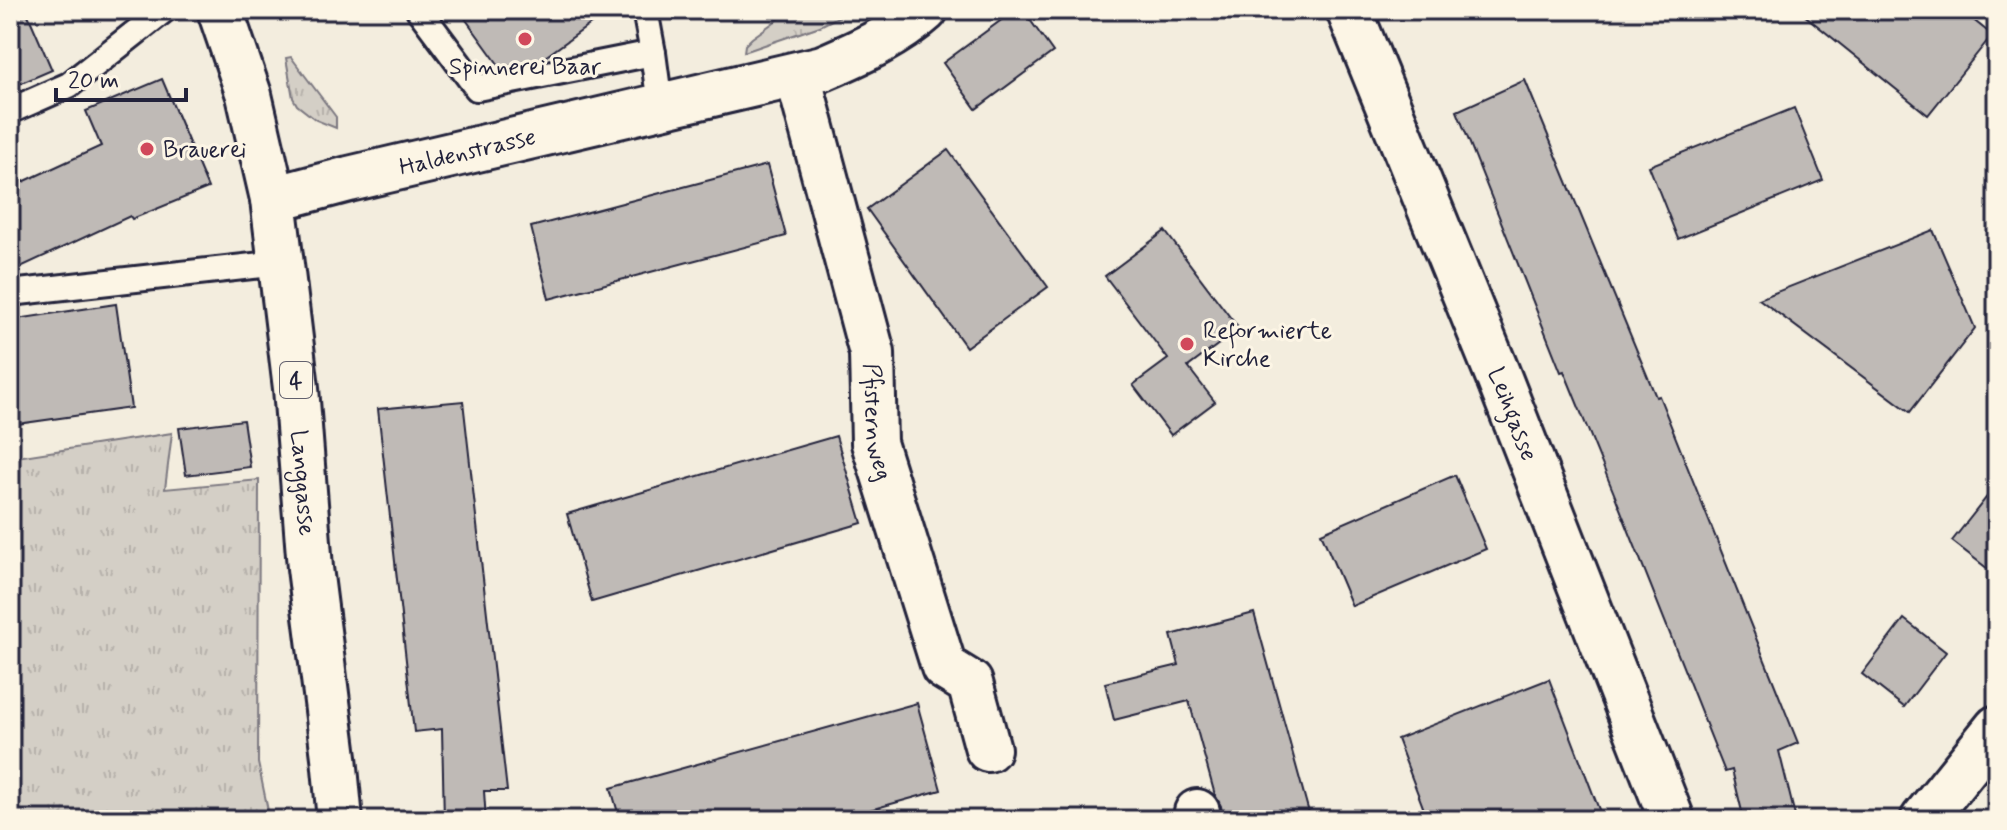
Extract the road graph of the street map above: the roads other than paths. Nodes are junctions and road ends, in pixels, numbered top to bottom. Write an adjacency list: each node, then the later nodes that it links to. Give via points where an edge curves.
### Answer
1 (164, 10): 10 (lane, via 69,85)
2 (220, 10): 11 (street, Langgasse / 4, via 249,95)
3 (419, 10): 7 (lane, via 477,88)
4 (645, 10): 7 (lane)
5 (925, 10): 8 (street, Haldenstrasse, via 877,44)
6 (1349, 10): 17 (street, Leihgasse)
7 (653, 53): 9 (lane)
8 (798, 76): 9 (street, Haldenstrasse); 15 (street, Pfisternweg, via 872,353 874,443 944,667 970,683)
9 (660, 105): 11 (street, Haldenstrasse)
10 (10, 111)
11 (273, 199): 12 (street, Langgasse / 4)
12 (280, 263): 13 (lane); 16 (street, Langgasse / 4)
13 (10, 293)
14 (1997, 728): 18 (street)
15 (988, 749)
16 (340, 820)
17 (1672, 820)
18 (1923, 820)

